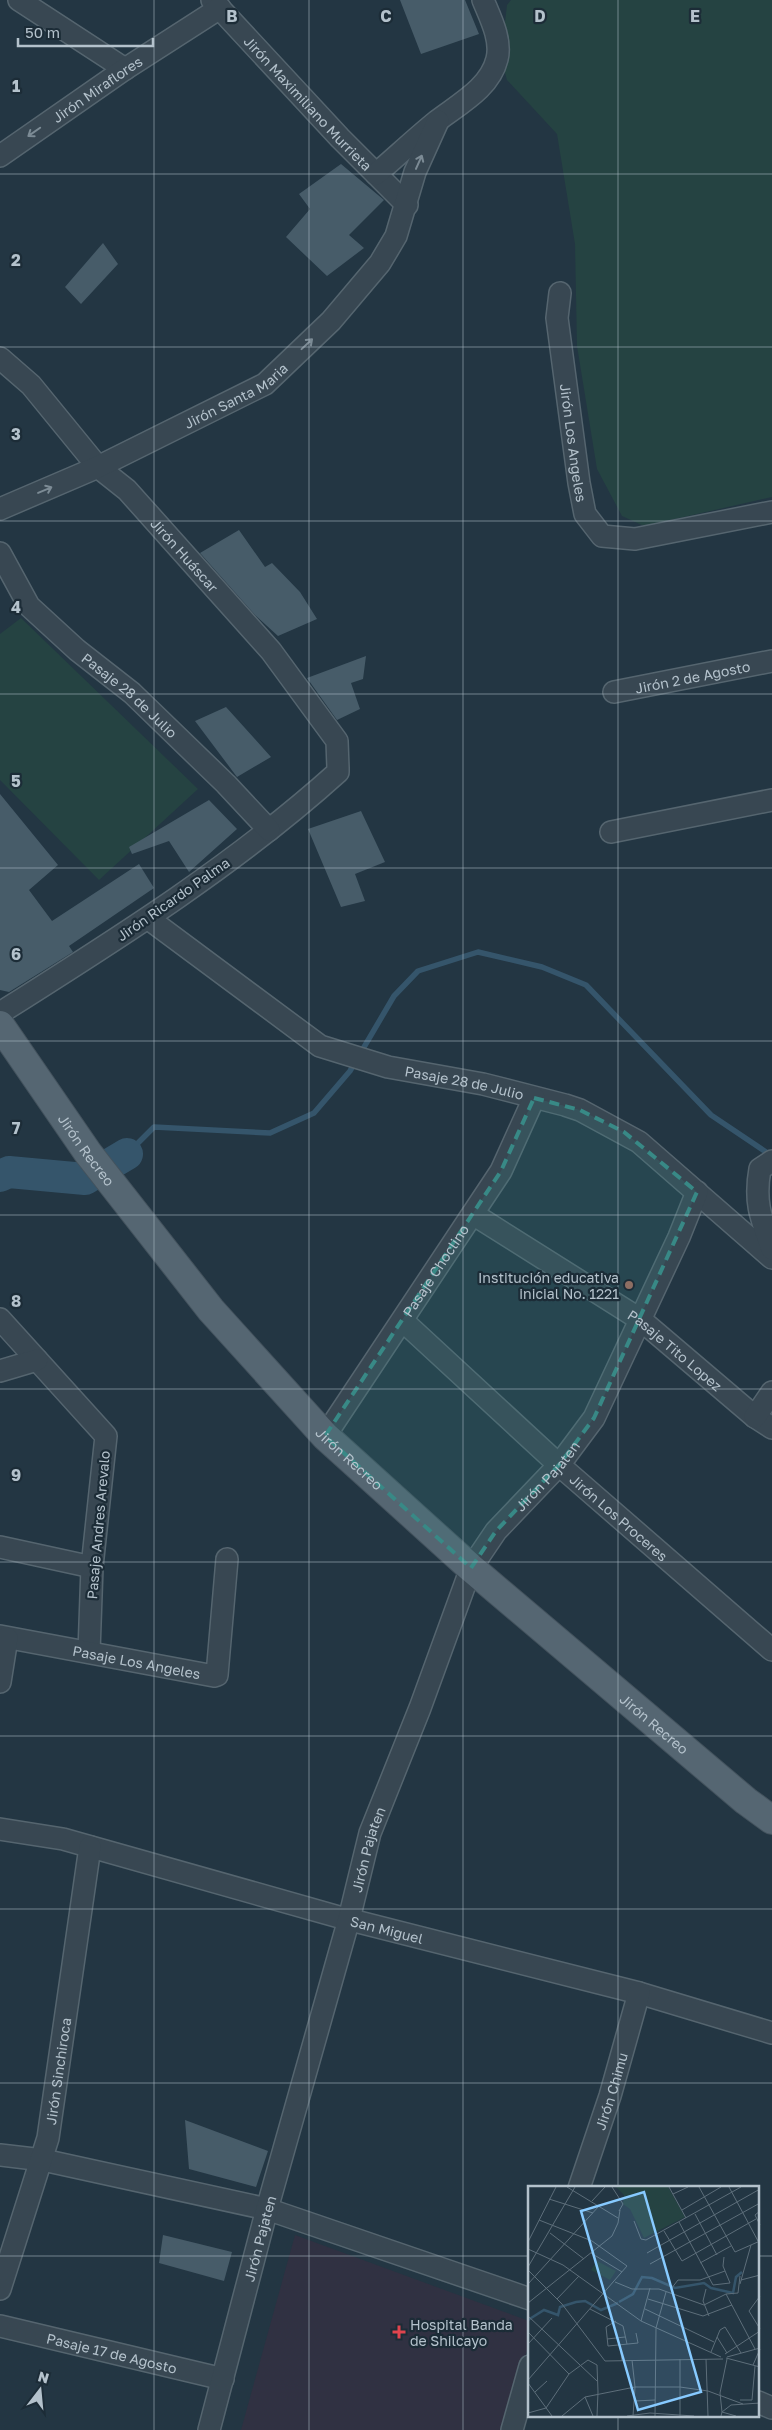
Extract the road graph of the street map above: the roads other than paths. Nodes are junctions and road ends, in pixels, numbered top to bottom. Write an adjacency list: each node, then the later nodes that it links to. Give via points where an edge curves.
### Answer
1 (19, 0): 4 (street)
2 (483, 0): 5 (street, via 497,41 498,58 490,77 466,101)
3 (216, 4): 4 (street, Jirón Miraflores); 7 (street, Jirón Maximiliano Murrieta)
4 (125, 69): 6 (street, Jirón Miraflores, one-way to 6)
5 (438, 121): 7 (street); 8 (street, Jirón Santa Maria, one-way to 5, via 415,172)
6 (0, 156)
7 (376, 174): 8 (street, Jirón Maximiliano Murrieta)
8 (407, 205): 11 (street, Jirón Santa Maria, one-way to 8, via 265,384 331,321 380,263 396,236)
9 (560, 292): 13 (street, Jirón Los Angeles, via 557,318 579,483 585,514 602,536 635,539)
10 (0, 358): 11 (street, Jirón Huáscar, via 31,385)
11 (98, 467): 12 (street, Jirón Santa Maria, one-way to 11); 17 (street, Jirón Huáscar, via 127,490 271,651 337,741)
12 (0, 509)
13 (772, 512)
14 (0, 553): 19 (street, Pasaje 28 de Julio, via 29,606 139,700)
15 (772, 661): 16 (street, Jirón 2 de Agosto)
16 (614, 692)
17 (338, 772): 19 (street, Jirón Ricardo Palma)
18 (772, 800): 20 (street)
19 (269, 830): 21 (street, Jirón Ricardo Palma)
20 (611, 832)
21 (149, 919): 22 (street, Jirón Ricardo Palma); 24 (street, Pasaje 28 de Julio, via 320,1046 388,1067 483,1084)
22 (0, 1013)
23 (0, 1025): 37 (main road, Jirón Recreo, via 88,1153 211,1310)
24 (534, 1098): 26 (street, Pasaje 28 de Julio, via 580,1110 624,1132); 27 (street, Pasaje Choclino, via 501,1171)
25 (766, 1165): 28 (street, via 756,1191 760,1216)
26 (697, 1192): 29 (street, Pasaje 28 de Julio); 31 (street, Jirón Pajaten)
27 (473, 1214): 31 (street, Pasaje Tito Lopez); 32 (street, Pasaje Choclino)
28 (772, 1248)
29 (772, 1258)
30 (0, 1319): 33 (street, Pasaje Andres Arevalo)
31 (641, 1320): 36 (street, Pasaje Tito Lopez); 38 (street, Jirón Pajaten, via 594,1418)
32 (403, 1321): 37 (street, Pasaje Choclino); 38 (street, Jirón Los Proceres)
33 (38, 1360): 34 (street); 41 (street, Pasaje Andres Arevalo, via 106,1436)
34 (0, 1371)
35 (772, 1392): 36 (street)
36 (764, 1423)
37 (324, 1436): 42 (main road, Jirón Recreo)
38 (559, 1465): 42 (street, Jirón Pajaten, via 496,1531); 44 (street, Jirón Los Proceres)
39 (0, 1547): 41 (street)
40 (227, 1559): 45 (street, Pasaje Los Angeles, via 217,1675 212,1677)
41 (92, 1567): 45 (street, Pasaje Andres Arevalo)
42 (471, 1568): 47 (main road, Jirón Recreo, via 746,1802); 50 (street, Jirón Pajaten, via 370,1833)
43 (4, 1637): 45 (street, Pasaje Los Angeles); 46 (street)
44 (772, 1650)
45 (89, 1652)
46 (0, 1682)
47 (771, 1817)
48 (0, 1829): 49 (street, San Miguel, via 63,1839)
49 (90, 1847): 50 (street, San Miguel); 54 (street, Jirón Sinchiroca)
50 (349, 1919): 51 (street, San Miguel); 56 (street, Jirón Pajaten)
51 (639, 1993): 52 (street, San Miguel); 55 (street, Jirón Chimu, via 610,2096)
52 (772, 2033)
53 (0, 2154): 54 (street)
54 (43, 2160): 56 (street); 57 (street, Jirón Sinchiroca)
55 (580, 2186)
56 (267, 2209): 58 (street); 61 (street, Jirón Pajaten)
57 (0, 2289)
58 (528, 2298)
59 (0, 2326): 61 (street, Pasaje 17 de Agosto)
60 (528, 2373): 65 (street)
61 (223, 2378): 64 (street, Jirón Pajaten)
62 (760, 2403): 63 (street)
63 (772, 2408)
64 (209, 2430)
65 (512, 2430)

